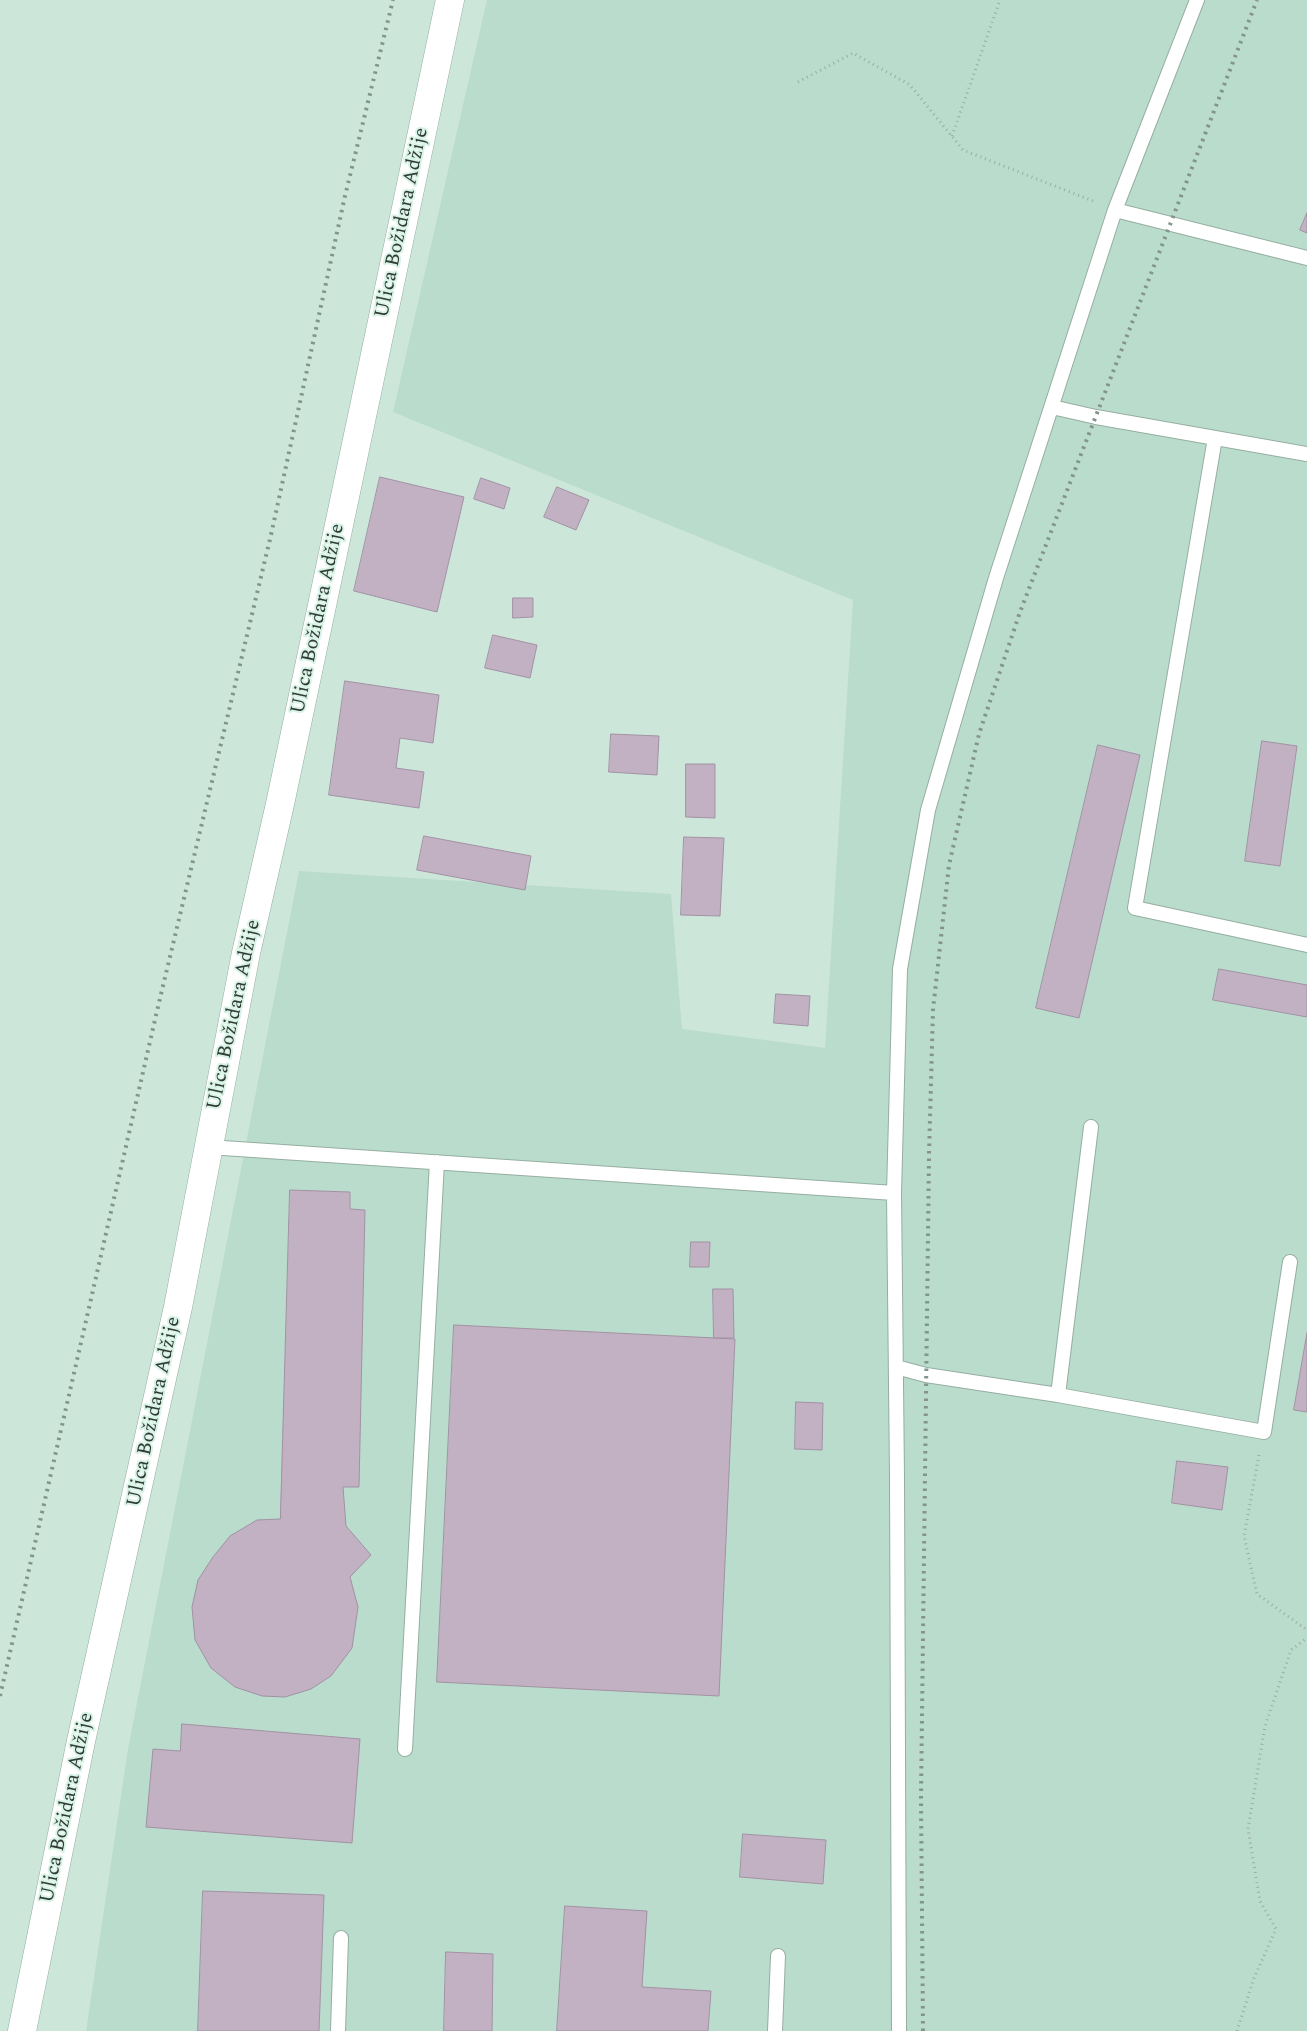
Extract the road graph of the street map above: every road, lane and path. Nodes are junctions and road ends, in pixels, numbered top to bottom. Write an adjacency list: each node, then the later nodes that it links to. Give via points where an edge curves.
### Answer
1 (450, 0): 13 (main road, Ulica Božidara Adžije, via 246,954)
2 (1000, 0): 5 (path)
3 (1197, 0): 6 (lane)
4 (798, 82): 5 (path, via 854,53 910,85)
5 (952, 137): 6 (path, via 963,150)
6 (1115, 210): 7 (lane); 8 (lane)
7 (1307, 258)
8 (1052, 406): 9 (lane); 15 (lane, via 996,578 928,810 900,969)
9 (1215, 438): 10 (lane); 11 (lane, via 1135,908)
10 (1307, 454)
11 (1307, 945)
12 (1091, 1127): 18 (lane)
13 (208, 1147): 14 (lane); 25 (main road, Ulica Božidara Adžije, via 178,1307 81,1741)
14 (437, 1162): 15 (lane); 22 (lane)
15 (894, 1193): 17 (lane)
16 (1290, 1262): 19 (lane)
17 (896, 1367): 18 (lane, via 926,1375); 28 (lane)
18 (1058, 1395): 19 (lane)
19 (1264, 1432): 20 (path, via 1244,1536 1257,1594)
20 (1307, 1630)
21 (1307, 1638): 29 (path, via 1291,1650 1265,1726 1248,1829 1260,1900 1276,1929 1254,1978)
22 (405, 1750)
23 (341, 1938): 26 (lane)
24 (778, 1956): 27 (lane)
25 (22, 2031)
26 (338, 2031)
27 (774, 2031)
28 (899, 2031)
29 (1237, 2031)

